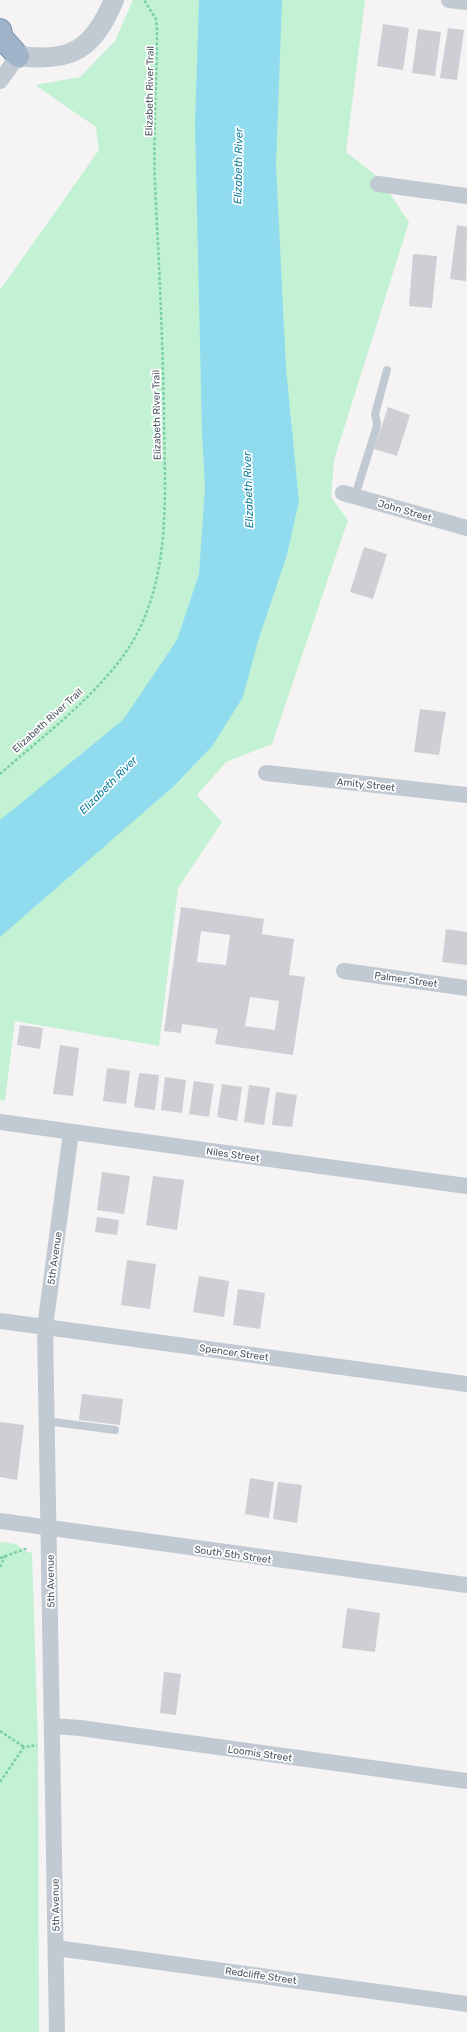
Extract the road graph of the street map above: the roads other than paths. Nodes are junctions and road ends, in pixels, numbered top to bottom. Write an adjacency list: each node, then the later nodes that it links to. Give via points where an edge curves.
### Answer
1 (114, 0): 5 (street, via 98,31 74,52 54,58)
2 (449, 0): 3 (street)
3 (467, 2)
4 (0, 30): 5 (highway, via 2,38)
5 (18, 56): 6 (street)
6 (0, 81)
7 (378, 184): 8 (street)
8 (467, 196)
9 (387, 370): 10 (lane, via 375,414 376,429)
10 (349, 494): 11 (street, John Street)
11 (467, 528)
12 (266, 773): 13 (street, Amity Street)
13 (467, 795)
14 (344, 971): 15 (street, Palmer Street)
15 (467, 988)
16 (0, 1122): 17 (street, Niles Street)
17 (71, 1132): 18 (street, Niles Street); 20 (street, 5th Avenue)
18 (467, 1186)
19 (0, 1321): 20 (street, Spencer Street)
20 (45, 1327): 21 (street, Spencer Street); 22 (street, 5th Avenue)
21 (467, 1384)
22 (46, 1422): 23 (lane); 25 (street, 5th Avenue)
23 (115, 1430)
24 (0, 1521): 25 (street, South 5th Street)
25 (49, 1529): 26 (street, South 5th Street); 27 (street, 5th Avenue)
26 (467, 1585)
27 (53, 1726): 28 (street, Loomis Street); 29 (street, 5th Avenue)
28 (467, 1781)
29 (56, 1948): 30 (street, Redcliffe Street); 31 (street, 5th Avenue)
30 (467, 2004)
31 (57, 2032)

